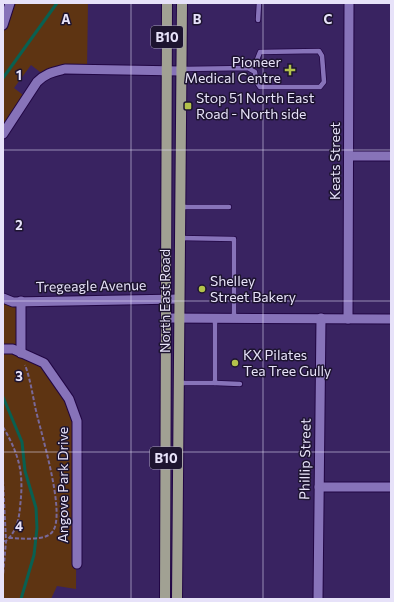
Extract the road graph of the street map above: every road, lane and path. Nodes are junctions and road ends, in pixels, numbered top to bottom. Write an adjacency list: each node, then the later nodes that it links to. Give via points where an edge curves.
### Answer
1 (10, 3): 7 (street)
2 (167, 3): 10 (main road, North East Road / B10)
3 (182, 3): 9 (main road, North East Road / B10)
4 (259, 3): 6 (lane)
5 (349, 3): 12 (street, Keats Street)
6 (258, 20)
7 (3, 25)
8 (248, 68): 8 (lane, via 255,65 260,52 319,51 322,56 324,82 320,87 260,87 255,72); 9 (lane)
9 (181, 70): 10 (street); 14 (main road, North East Road / B10)
10 (167, 71): 11 (street, via 65,69 44,75); 18 (main road, North East Road / B10)
11 (3, 134)
12 (349, 156): 13 (street); 26 (street, Keats Street)
13 (391, 156)
14 (180, 207): 15 (lane); 16 (main road, North East Road / B10)
15 (229, 207)
16 (180, 238): 19 (main road, North East Road / B10); 24 (lane, via 234,240)
17 (3, 298): 20 (street, Tregeagle Avenue, via 13,302)
18 (166, 299): 19 (street, Tregeagle Avenue); 20 (street, Tregeagle Avenue); 21 (main road, North East Road / B10)
19 (179, 299): 22 (main road, North East Road / B10)
20 (21, 301): 29 (street)
21 (166, 318): 22 (street); 41 (main road, North East Road / B10)
22 (179, 318): 23 (street); 30 (main road, North East Road / B10)
23 (215, 318): 24 (street); 31 (lane)
24 (234, 318): 25 (street)
25 (321, 318): 26 (street); 35 (street, Phillip Street)
26 (348, 319): 27 (street)
27 (391, 319)
28 (3, 349): 29 (street, Angove Park Drive, via 13,349)
29 (21, 353): 37 (path, via 30,379 56,504 56,523 46,537); 39 (street, Angove Park Drive, via 44,362 69,399 77,421)
30 (178, 383): 31 (lane); 42 (main road, North East Road / B10)
31 (215, 383): 32 (lane)
32 (240, 384)
33 (3, 427): 37 (path, via 17,455 22,481 19,517)
34 (3, 480): 38 (path)
35 (319, 487): 36 (street); 43 (street, Phillip Street)
36 (391, 487)
37 (10, 538): 38 (path)
38 (4, 541): 40 (path)
39 (77, 564)
40 (3, 576)
41 (165, 599)
42 (177, 599)
43 (318, 599)

